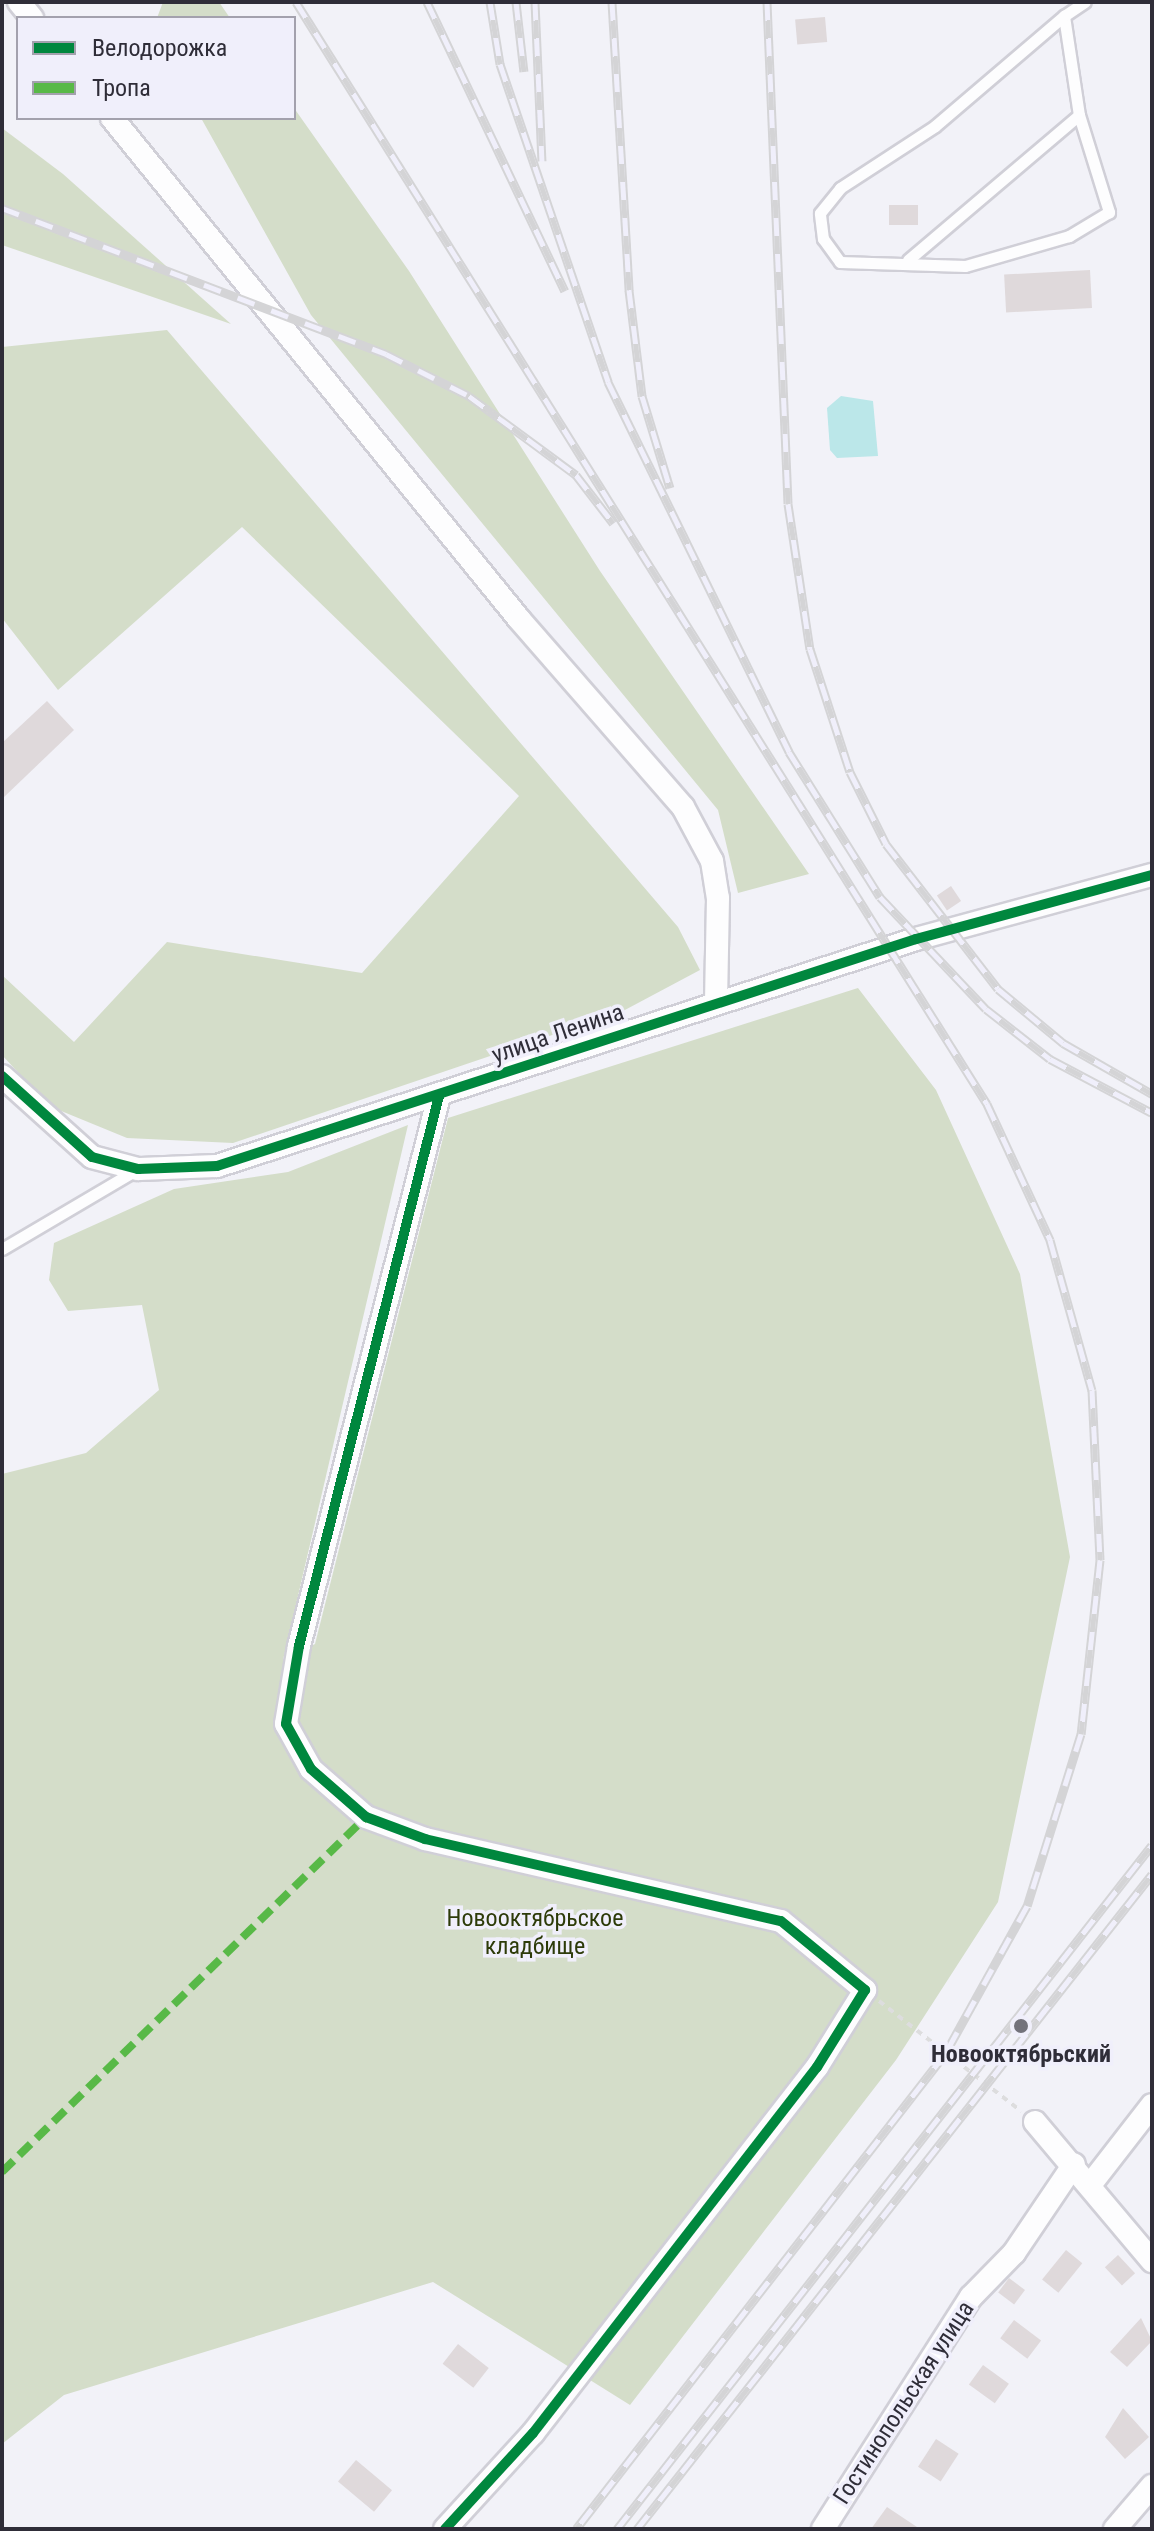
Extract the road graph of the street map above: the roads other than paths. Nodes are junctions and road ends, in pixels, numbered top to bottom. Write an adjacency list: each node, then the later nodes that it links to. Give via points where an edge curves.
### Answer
1 (1085, 2): 2 (lane)
2 (1064, 16): 3 (lane); 5 (lane, via 935,126 840,188 820,213 823,239 840,262)
3 (1079, 115): 5 (lane); 5 (lane, via 1109,212 1017,256 965,266)
4 (114, 120): 7 (street, via 519,619 683,807 712,861 718,898)
5 (908, 260)
6 (1152, 875): 7 (street, улица Ленина)
7 (716, 1001): 9 (street, улица Ленина)
8 (2, 1076): 10 (street, улица Ленина, via 92,1157)
9 (439, 1096): 10 (street, улица Ленина, via 217,1166); 19 (street, via 299,1646 286,1724 311,1769 366,1817 425,1839 781,1921 865,1990 817,2067 533,2433)
10 (138, 1169): 11 (lane)
11 (2, 1249)
12 (1152, 2105): 15 (street)
13 (1035, 2122): 14 (street)
14 (1074, 2164): 15 (street); 20 (street, Гостинопольская улица, via 1014,2253 971,2297)
15 (1090, 2185): 16 (street)
16 (1152, 2261)
17 (1152, 2486): 18 (street)
18 (1117, 2528)
19 (445, 2529)
20 (823, 2529)

